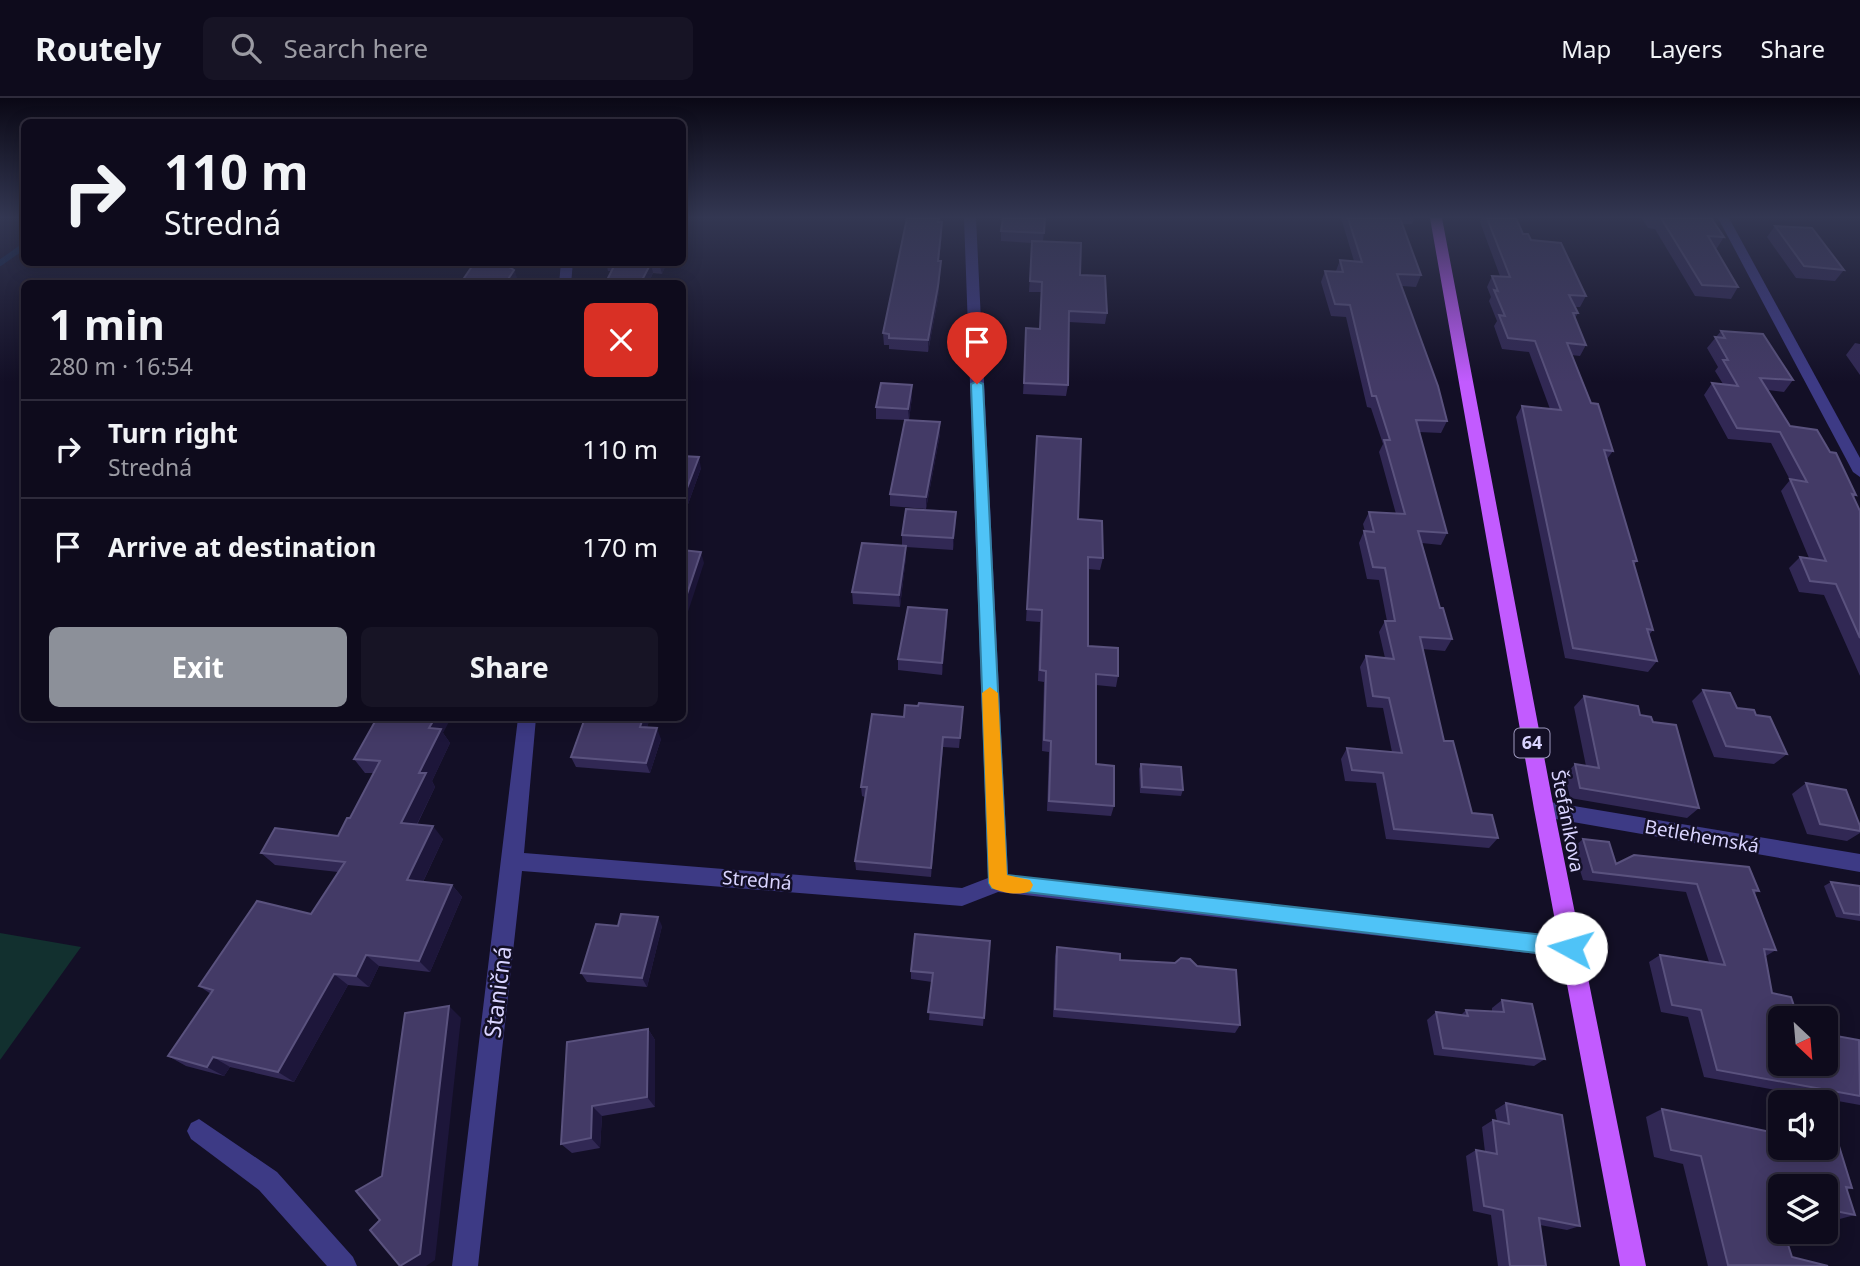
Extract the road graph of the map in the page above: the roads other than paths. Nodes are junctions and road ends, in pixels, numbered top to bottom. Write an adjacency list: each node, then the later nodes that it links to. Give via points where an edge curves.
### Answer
1 (972, 273): 9 (street)
2 (1446, 273): 6 (main road, Štefánikova / 64)
3 (1754, 273): 4 (street)
4 (1860, 472)
5 (527, 721): 7 (street, Staničná)
6 (1544, 809): 8 (street, Betlehemská); 10 (main road, Štefánikova / 64)
7 (513, 861): 9 (street, Stredná, via 962,897); 13 (street, Staničná)
8 (1860, 863)
9 (998, 883): 10 (street, Stredná)
10 (1571, 948): 14 (main road, Štefánikova / 64)
11 (199, 1131): 12 (street, via 268,1181)
12 (344, 1266)
13 (465, 1266)
14 (1633, 1266)

